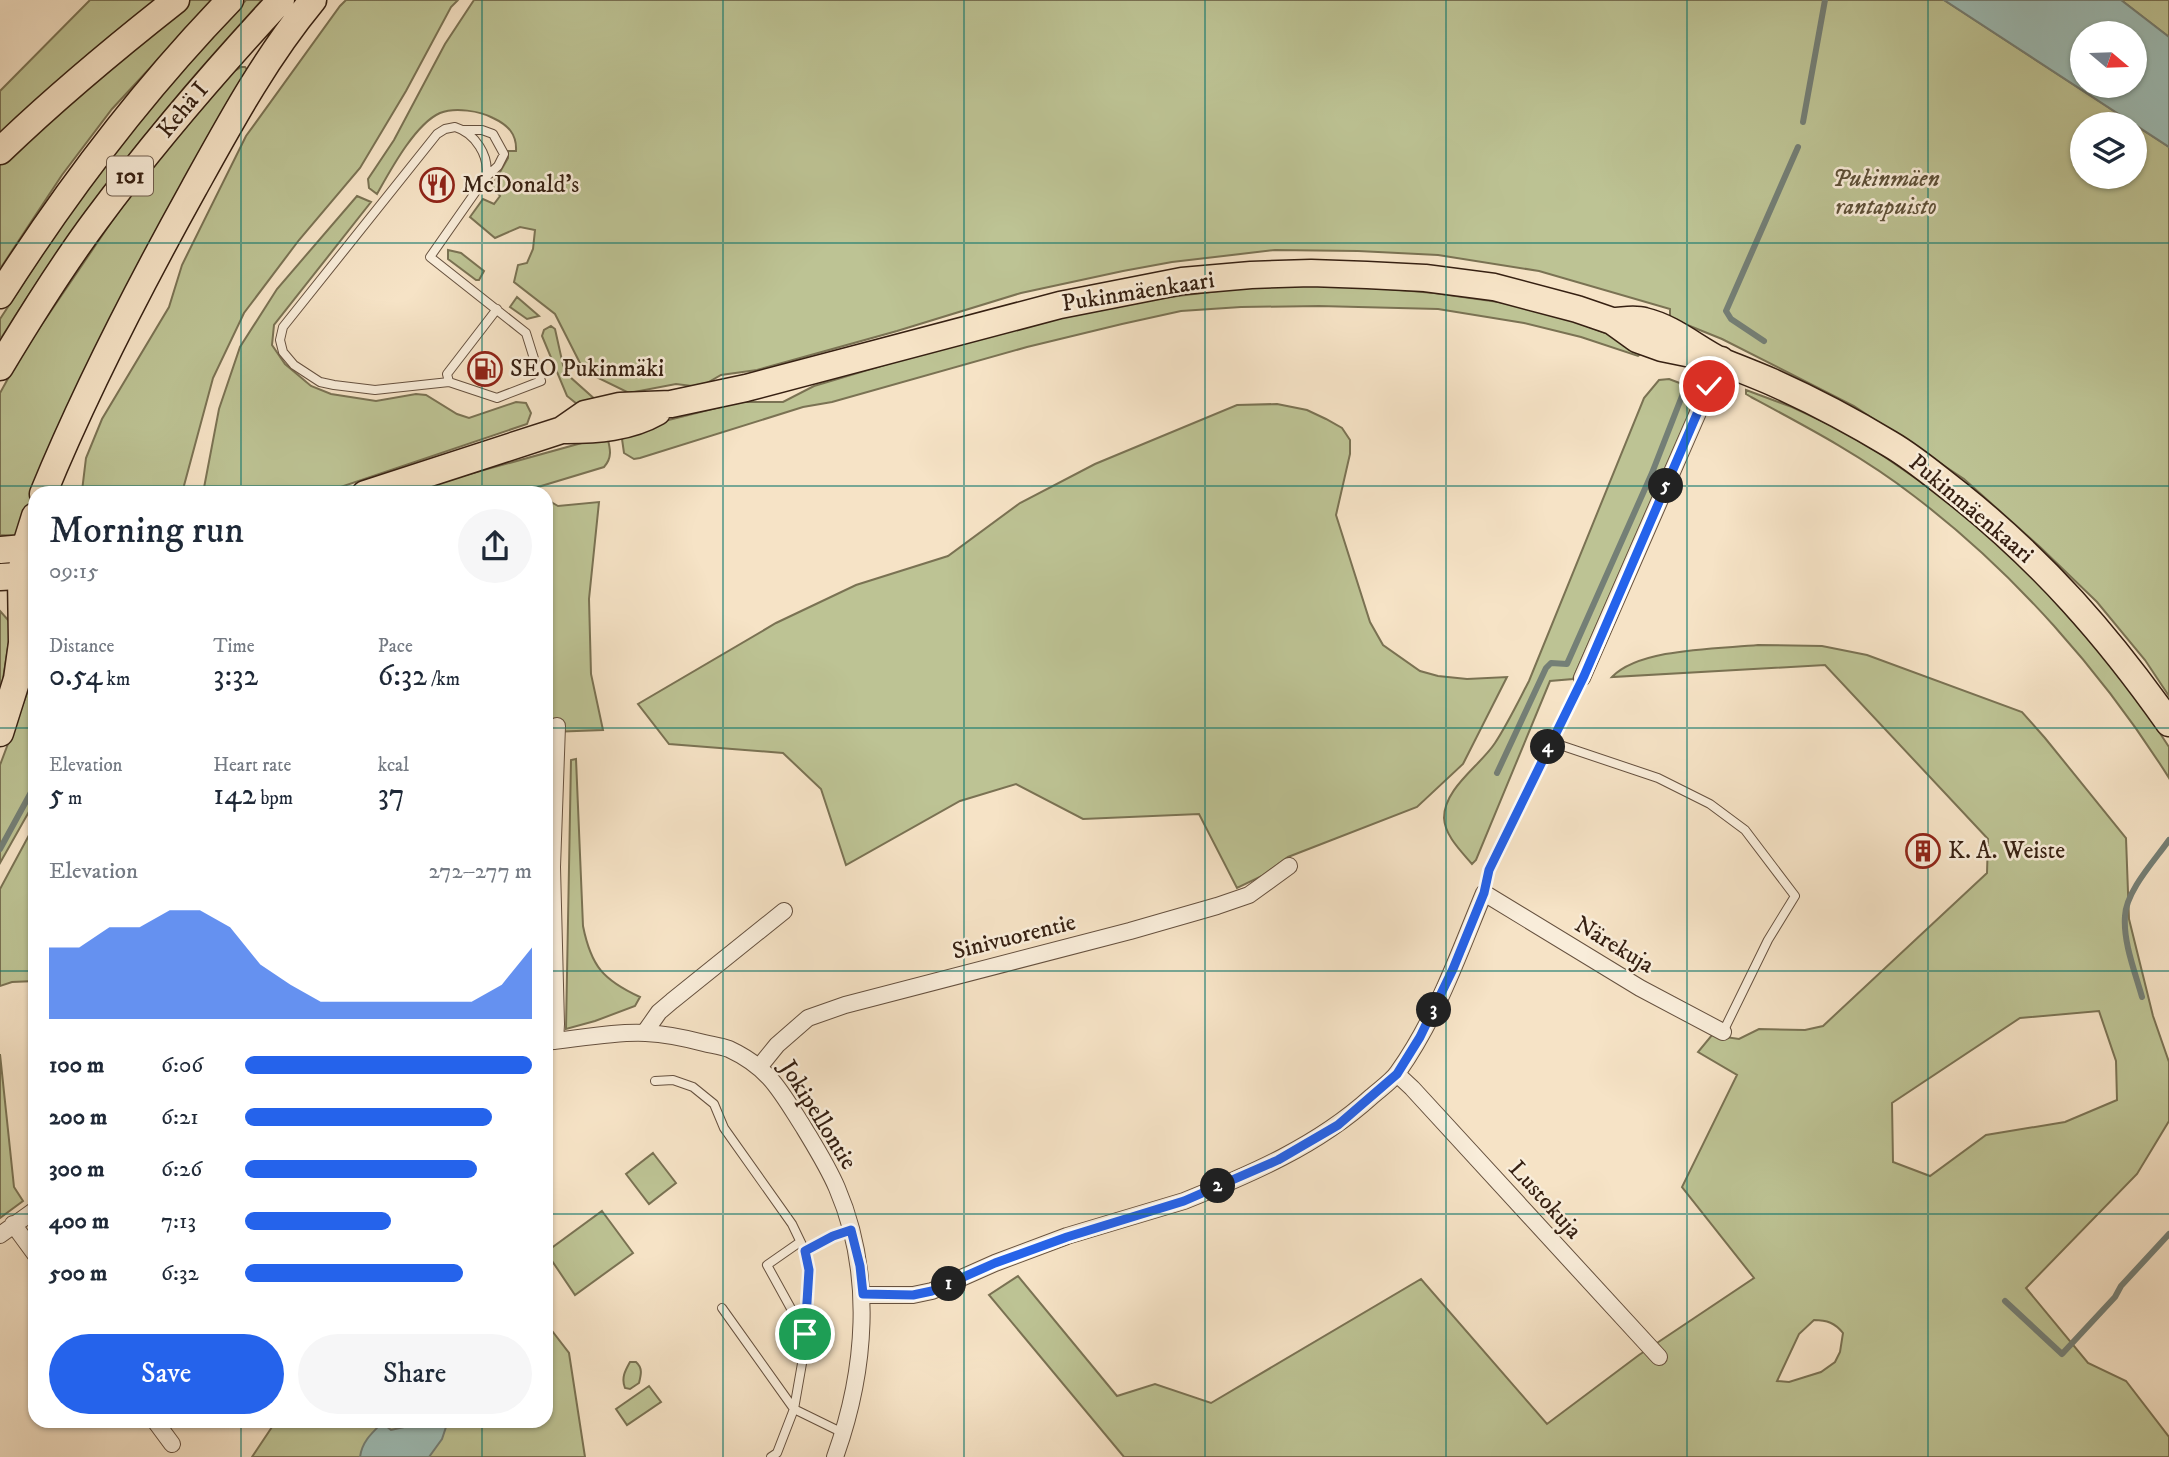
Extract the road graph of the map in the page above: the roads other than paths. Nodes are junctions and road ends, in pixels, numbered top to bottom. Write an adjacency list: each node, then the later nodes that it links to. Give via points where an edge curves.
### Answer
1 (176, 0): 6 (main road)
2 (230, 0): 8 (main road, Kehä I / 101, via 141,99 69,191)
3 (281, 0): 11 (main road, Kehä I / 101, via 172,123 103,211)
4 (313, 0): 13 (main road, via 249,90 173,225)
5 (464, 130): 7 (lane, via 484,154); 7 (lane, via 493,134 504,154); 12 (lane, via 455,127 437,134 294,312 280,340 283,352 295,365 320,382 376,390)
6 (0, 151)
7 (486, 177): 9 (lane, via 430,257)
8 (0, 295)
9 (497, 310): 12 (lane, via 447,374); 12 (lane, via 526,333 541,381 497,398)
10 (1721, 360): 16 (main road, Pukinmäenkaari, via 1668,329 1642,320 1612,321 1494,286 1311,273 1182,281 1048,307 671,404 607,409 584,415 562,430); 20 (street); 21 (main road, Pukinmäenkaari, via 1818,404 1931,472 2041,567 2131,670)
11 (0, 367)
12 (449, 382)
13 (62, 447): 14 (main road); 15 (main road)
14 (46, 486)
15 (64, 486)
16 (390, 486)
17 (28, 531): 18 (main road)
18 (20, 548): 19 (main road)
19 (19, 576): 23 (main road, via 20,663)
20 (1582, 678): 24 (lane)
21 (2169, 723)
22 (557, 726): 25 (street, Jokipellontie)
23 (0, 733)
24 (1551, 742): 27 (lane, via 1489,870); 31 (lane, via 1658,778 1710,804 1745,830 1795,896)
25 (553, 839)
26 (1289, 866): 34 (street, Sinivuorentie, via 1249,895 1216,906 808,1018)
27 (1484, 893): 31 (street, Närekuja, via 1640,988); 35 (street, via 1431,1016)
28 (553, 906): 32 (street, Jokipellontie)
29 (784, 911): 30 (street, via 665,1007)
30 (645, 1032): 33 (street, Jokipellontie); 34 (street, Jokipellontie, via 727,1048)
31 (1723, 1032)
32 (553, 1033)
33 (553, 1042)
34 (760, 1066): 39 (street, Jokipellontie, via 825,1163)
35 (1397, 1074): 44 (street, via 1338,1125 1308,1144 1204,1193 1047,1244 932,1291); 47 (street, Lustokuja)
36 (655, 1081): 41 (lane, via 673,1080 693,1087 714,1104 724,1128)
37 (28, 1214): 38 (street)
38 (13, 1224): 40 (street); 42 (street)
39 (851, 1230): 43 (lane); 44 (street, Jokipellontie)
40 (0, 1235)
41 (800, 1242): 43 (lane); 46 (lane, via 767,1265)
42 (28, 1244)
43 (805, 1251): 46 (lane, via 809,1270)
44 (863, 1294): 50 (street, Jokipellontie, via 853,1398)
45 (722, 1308): 48 (lane)
46 (805, 1334): 48 (lane)
47 (1658, 1357)
48 (794, 1409): 50 (lane); 52 (lane)
49 (160, 1428): 51 (street)
50 (843, 1433): 53 (street, Jokipellontie)
51 (172, 1444)
52 (771, 1457)
53 (835, 1457)

